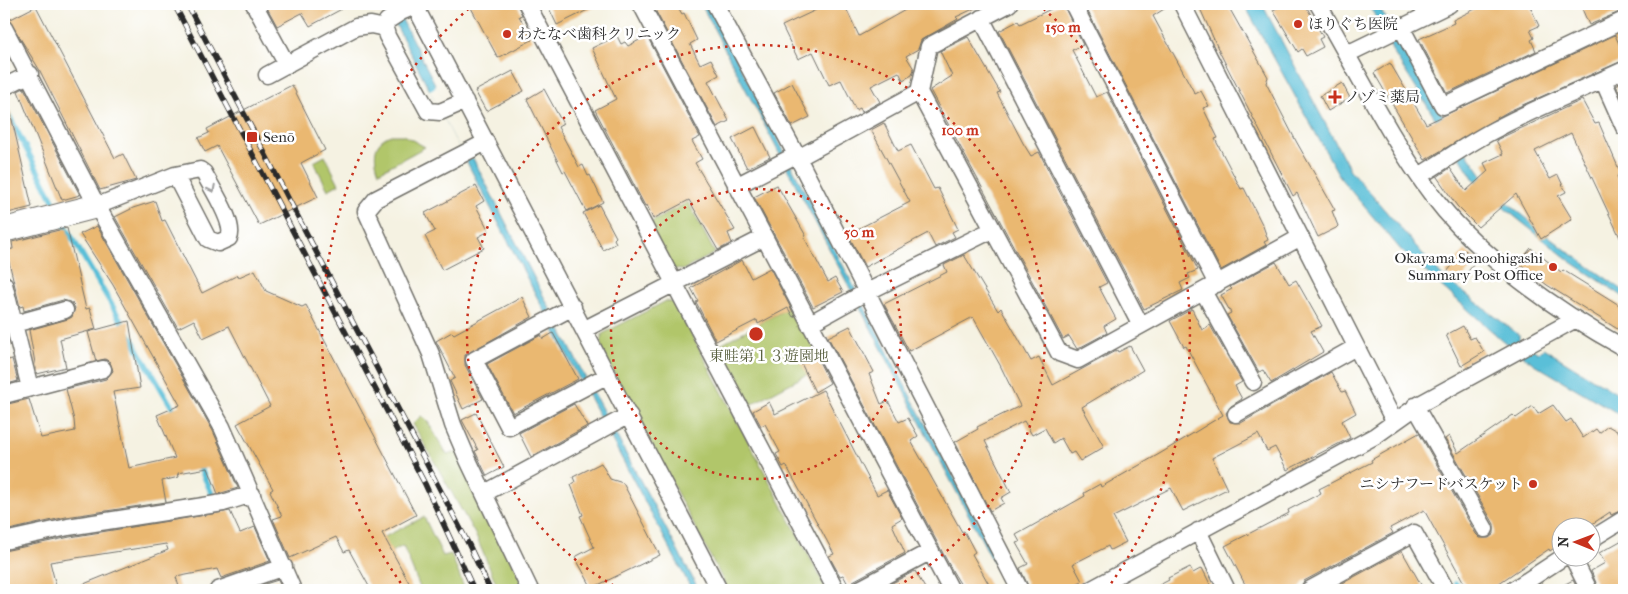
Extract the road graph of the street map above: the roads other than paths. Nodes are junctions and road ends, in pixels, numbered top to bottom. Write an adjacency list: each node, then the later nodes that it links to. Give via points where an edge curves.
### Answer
1 (254, 4): 17 (street)
2 (416, 4): 14 (street, via 387,21); 24 (street)
3 (527, 4): 37 (street)
4 (641, 4): 30 (street)
5 (715, 4): 27 (street)
6 (1009, 4): 11 (street)
7 (1073, 4): 38 (street)
8 (1182, 4): 35 (street)
9 (1318, 4): 16 (street)
10 (1442, 5): 15 (street)
11 (981, 18): 23 (street, via 929,46); 45 (street)
12 (1624, 20): 15 (street, via 1443,106)
13 (4, 28): 19 (street)
14 (385, 28): 17 (street, via 371,25 356,27); 24 (street, via 418,98 428,111 440,112)
15 (1393, 32): 16 (street)
16 (1347, 54): 29 (street)
17 (287, 65): 20 (street)
18 (1624, 70): 21 (street)
19 (30, 74): 22 (street); 31 (street)
20 (267, 75)
21 (1603, 80): 25 (street); 29 (street, via 1551,102)
22 (4, 87)
23 (918, 92): 27 (street); 33 (street)
24 (464, 101): 26 (street)
25 (1624, 127)
26 (486, 142): 41 (street); 58 (street, via 376,199 366,211 431,354 453,426)
27 (791, 158): 30 (street); 39 (street)
28 (175, 175): 31 (street)
29 (1419, 176): 42 (street, via 1438,203 1466,233)
30 (736, 186): 34 (street)
31 (97, 206): 32 (main road); 59 (street, via 222,427)
32 (4, 230)
33 (992, 230): 39 (street); 45 (street, via 1059,353 1078,360)
34 (763, 238): 37 (street); 44 (street)
35 (1299, 238): 38 (street); 47 (street)
36 (4, 284): 43 (street)
37 (676, 285): 46 (street); 74 (street)
38 (1210, 287): 45 (street); 50 (street)
39 (860, 296): 44 (street); 77 (street)
40 (65, 310): 43 (street)
41 (559, 315): 46 (street); 51 (street, via 474,360 509,427)
42 (1574, 320): 48 (street); 54 (street)
43 (14, 324): 52 (street)
44 (809, 324): 65 (street)
45 (1140, 324)
46 (584, 329): 51 (street)
47 (1356, 347): 55 (street); 56 (street)
48 (1624, 348)
49 (103, 369): 52 (street)
50 (1253, 382)
51 (594, 383): 57 (street)
52 (30, 388): 53 (street)
53 (4, 395)
54 (1415, 406): 56 (street); 61 (street)
55 (1236, 414)
56 (1394, 421): 62 (street, via 1375,436)
57 (615, 423): 58 (street); 73 (street)
58 (485, 493): 72 (street)
59 (252, 494): 64 (street, via 214,504 68,527); 68 (street)
60 (1624, 519): 63 (street)
61 (1485, 530)
62 (1198, 531): 69 (street); 79 (street)
63 (1600, 534)
64 (4, 541)
65 (931, 551): 75 (street); 76 (street)
66 (1550, 566): 82 (street)
67 (1577, 566): 83 (street)
68 (284, 567): 70 (street); 71 (street)
69 (1107, 586): 78 (street)
70 (218, 590)
71 (293, 590)
72 (530, 590)
73 (719, 590)
74 (836, 590)
75 (858, 590)
76 (951, 590)
77 (1020, 590)
78 (1090, 590)
79 (1228, 590)
80 (1309, 590): 81 (street, via 1414,533)
81 (1446, 590)
82 (1513, 590)
83 (1590, 590)

